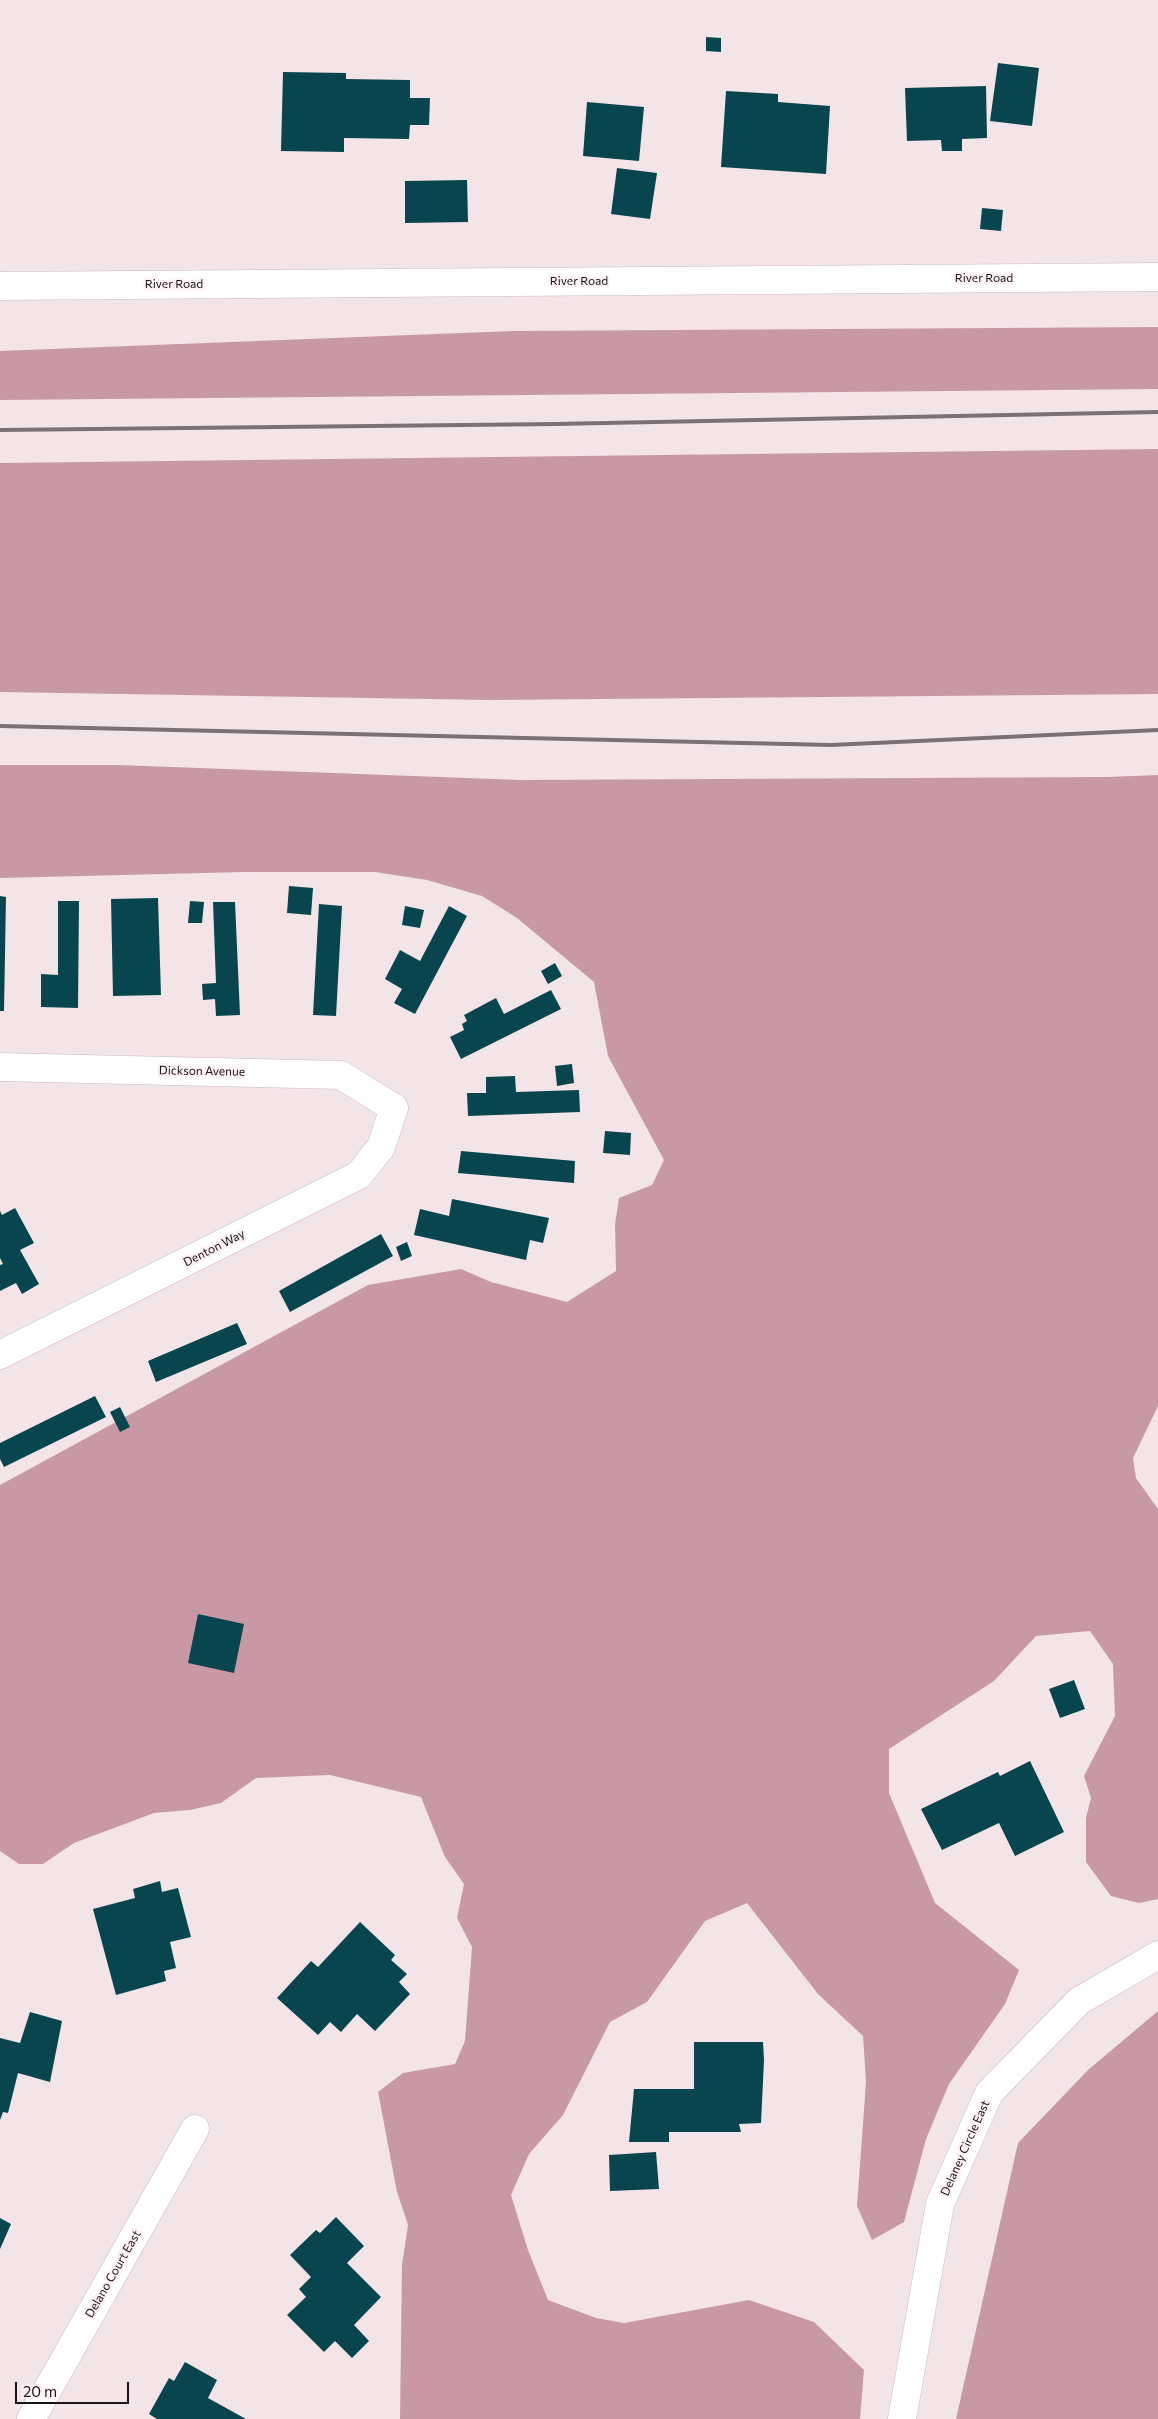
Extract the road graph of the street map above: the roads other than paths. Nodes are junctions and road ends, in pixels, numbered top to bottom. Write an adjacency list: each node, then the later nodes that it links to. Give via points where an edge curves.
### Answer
1 (1158, 276): 2 (street, River Road)
2 (0, 286)
3 (0, 1067): 4 (street, Dickson Avenue, via 341,1075)
4 (394, 1108): 5 (street, Denton Way, via 381,1147 358,1175)
5 (0, 1355)
6 (1158, 1955): 9 (street, Delaney Circle East, via 1079,2001 989,2093 940,2204)
7 (195, 2129): 8 (street, Delano Court East)
8 (31, 2419)
9 (902, 2419)

